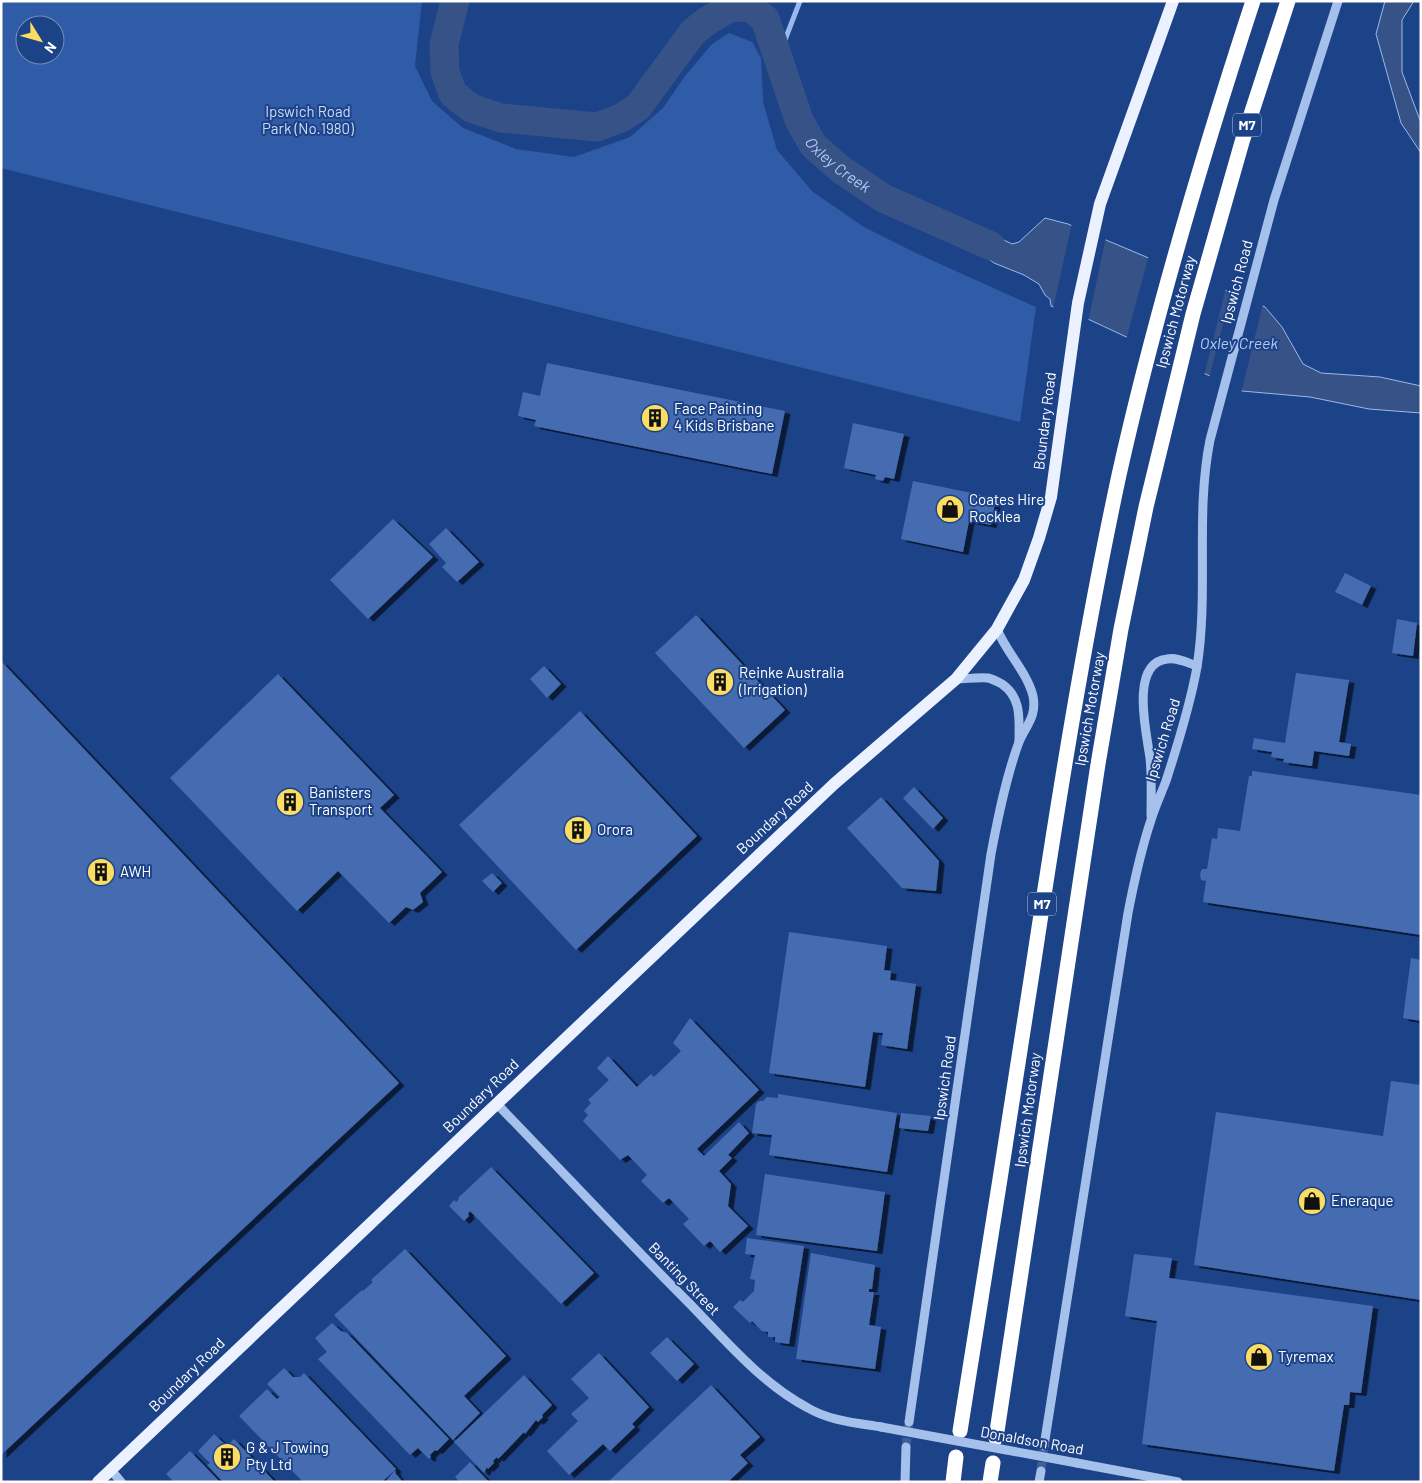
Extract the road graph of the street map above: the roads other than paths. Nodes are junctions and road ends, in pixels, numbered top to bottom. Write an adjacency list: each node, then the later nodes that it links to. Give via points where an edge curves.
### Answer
1 (1173, 1): 5 (main road, Boundary Road, via 1100,204 1078,303 1046,518 1024,580)
2 (1253, 1): 13 (highway, Ipswich Motorway / M7, via 1180,236 1120,471 1100,566 1068,738)
3 (1288, 1): 14 (highway, Ipswich Motorway / M7, via 1210,251 1146,507 1098,764)
4 (1338, 1): 6 (street, Ipswich Road, via 1279,182 1215,416 1202,492 1202,603)
5 (997, 629): 7 (main road, Boundary Road); 8 (street, Ipswich Road, via 1033,695 1033,715)
6 (1197, 666): 9 (street, Ipswich Road, via 1187,714); 9 (street, Ipswich Road, via 1175,659 1160,660 1150,670 1145,686 1143,714 1150,761)
7 (956, 679): 8 (street, Ipswich Road, via 988,678 1006,687 1018,707); 10 (main road, Boundary Road, via 834,784)
8 (1019, 741): 11 (street, Ipswich Road, via 990,854)
9 (1150, 821): 15 (street, Ipswich Road, via 1136,871 1119,967)
10 (497, 1104): 12 (street, Banting Street, via 769,1382 789,1398 819,1413); 19 (main road, Boundary Road)
11 (909, 1422)
12 (881, 1427): 27 (street, Donaldson Road, bridge)
13 (960, 1431)
14 (996, 1438)
15 (1044, 1446)
16 (906, 1447): 23 (street)
17 (956, 1456): 24 (highway)
18 (993, 1463): 25 (highway)
19 (110, 1470): 21 (main road, Boundary Road); 22 (street)
20 (1040, 1472): 26 (street)
21 (98, 1482)
22 (122, 1482)
23 (905, 1482)
24 (953, 1482)
25 (990, 1482)
26 (1039, 1482)
27 (1178, 1482)

